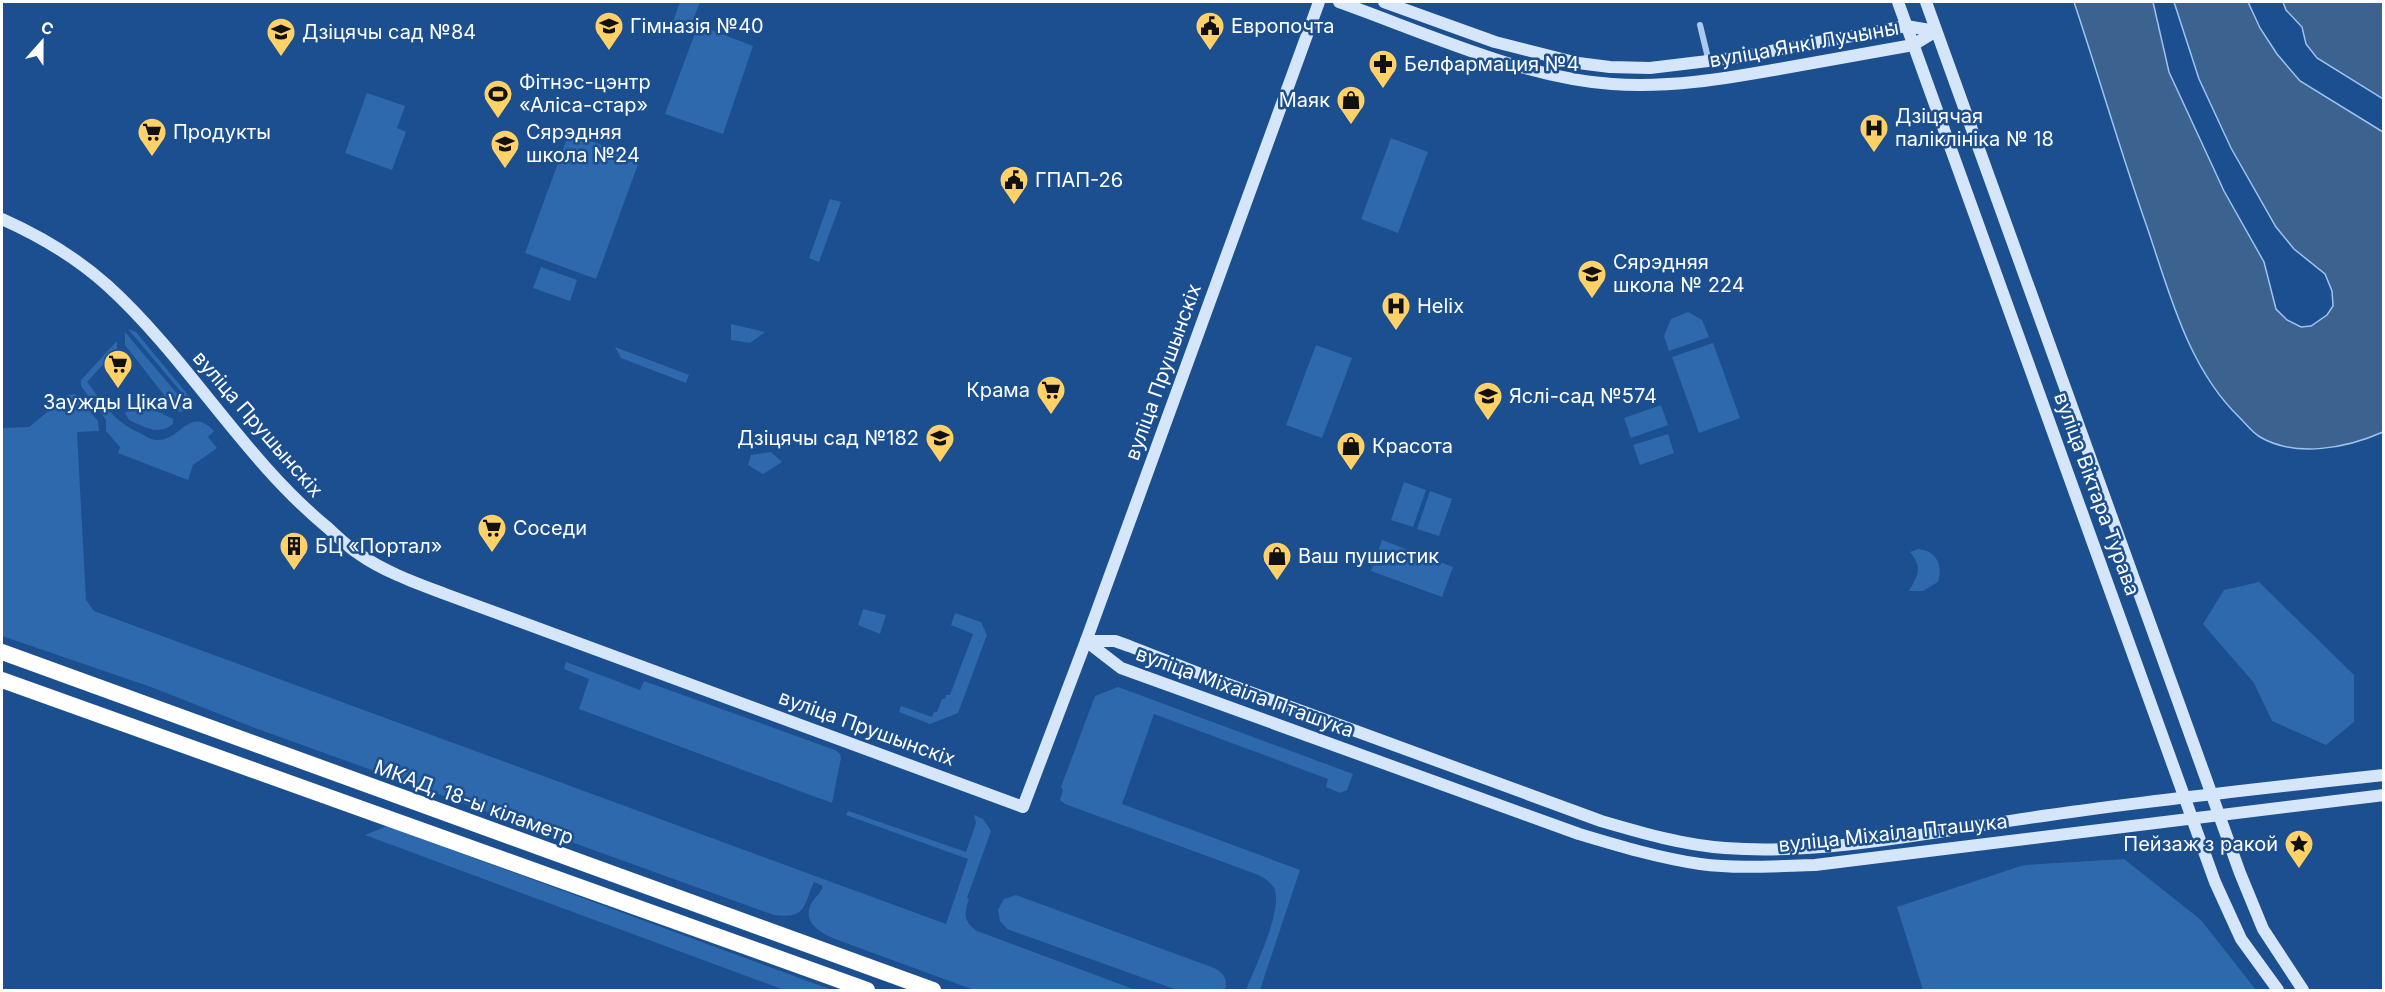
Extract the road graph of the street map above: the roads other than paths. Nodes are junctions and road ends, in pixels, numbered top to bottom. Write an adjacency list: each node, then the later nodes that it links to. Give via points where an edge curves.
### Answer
1 (1319, 2): 13 (street, вуліца Прушынскіх)
2 (1339, 2): 11 (street, вуліца Янкі Лучыны, via 1491,57 1572,78 1645,86)
3 (1384, 2): 10 (street, вуліца Янкі Лучыны, via 1496,42 1578,63 1650,68)
4 (1898, 2): 7 (street, вуліца Віктара Турава)
5 (1926, 2): 8 (street, вуліца Віктара Турава)
6 (1700, 25): 10 (street)
7 (1906, 26): 8 (street, вуліца Янкі Лучыны); 9 (street, вуліца Віктара Турава); 10 (street, вуліца Янкі Лучыны)
8 (1936, 31): 9 (street, вуліца Янкі Лучыны); 19 (street, вуліца Віктара Турава)
9 (1913, 45): 11 (street, вуліца Янкі Лучыны); 21 (street, вуліца Віктара Турава)
10 (1709, 62): 11 (street)
11 (1713, 81)
12 (2, 219): 13 (street, вуліца Прушынскіх, via 83,265 108,286 135,312 267,470 312,515 359,554 446,594 1023,807)
13 (1086, 641): 21 (street, вуліца Міхаіла Пташука, via 1115,641 1586,816 1655,837 1700,845 1779,848 1872,841); 23 (street, вуліца Міхаіла Пташука, via 1121,668 1579,834 1650,855 1701,864 1815,865)
14 (4, 652): 25 (highway, МКАД, 18-ы кіламетр)
15 (2, 680): 17 (highway)
16 (2, 688): 17 (highway)
17 (57, 701): 24 (highway)
18 (2384, 775): 19 (street, вуліца Міхаіла Пташука)
19 (2212, 793): 21 (street, вуліца Міхаіла Пташука); 22 (street, вуліца Віктара Турава)
20 (2384, 795): 22 (street, вуліца Міхаіла Пташука)
21 (2185, 797): 23 (street, вуліца Віктара Турава)
22 (2219, 814): 23 (street, вуліца Міхаіла Пташука); 27 (street, вуліца Віктара Турава, via 2263,929)
23 (2193, 818): 26 (street, вуліца Віктара Турава, via 2219,892 2241,939)
24 (867, 990)
25 (933, 990)
26 (2278, 990)
27 (2303, 990)

